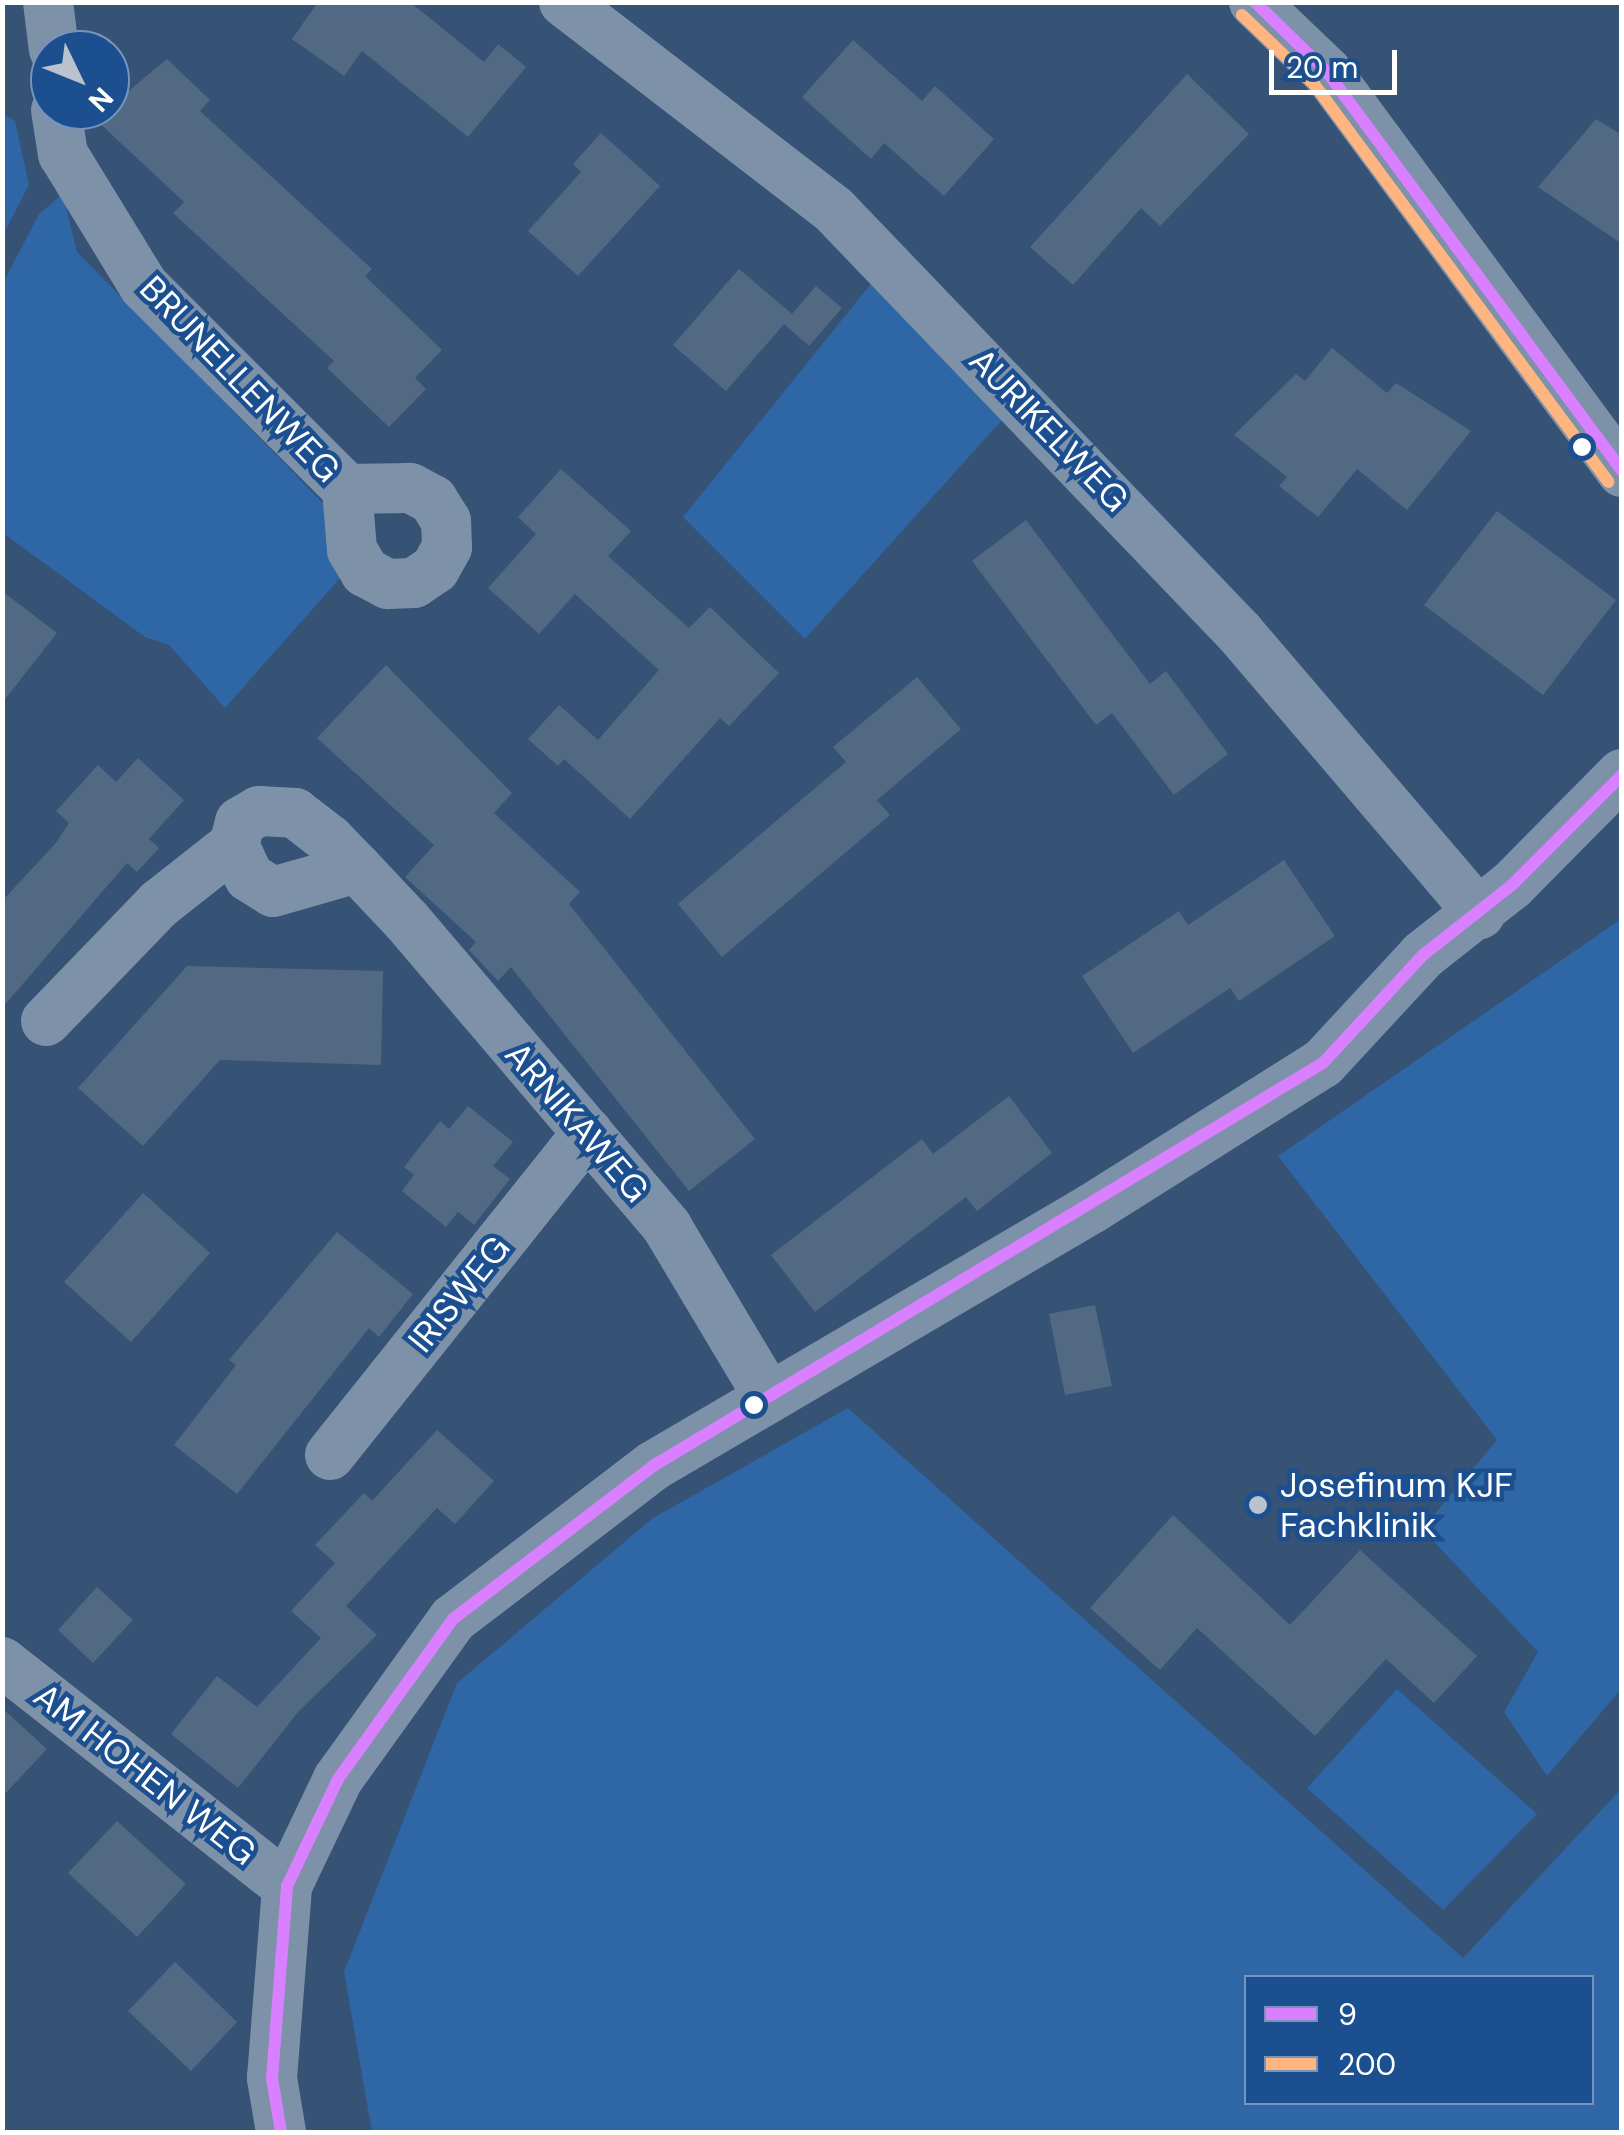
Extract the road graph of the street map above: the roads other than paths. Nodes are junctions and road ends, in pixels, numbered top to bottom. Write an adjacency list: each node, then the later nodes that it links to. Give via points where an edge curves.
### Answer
1 (48, 2): 4 (street)
2 (564, 2): 11 (street, AURIKELWEG, via 834,210 1239,632)
3 (1254, 2): 6 (street, via 1327,72)
4 (52, 30)
5 (59, 130): 7 (street, BRUNELLENWEG, via 63,154 144,286)
6 (1622, 472)
7 (346, 489)
8 (1622, 774): 11 (street)
9 (234, 845): 10 (street, via 248,877 273,892); 10 (street, ARNIKAWEG, via 240,822 259,811 296,813); 12 (street, ARNIKAWEG, via 159,904)
10 (357, 868): 13 (street, ARNIKAWEG)
11 (1480, 914): 14 (street, via 1424,955 1324,1062 1092,1209)
12 (46, 1021)
13 (588, 1132): 14 (street, ARNIKAWEG, via 667,1227); 15 (street, IRISWEG)
14 (768, 1396): 17 (street, via 654,1466 453,1619 338,1779)
15 (330, 1455)
16 (2, 1662): 17 (street, AM HOHEN WEG)
17 (287, 1886): 18 (street, via 272,2078)
18 (281, 2132)

